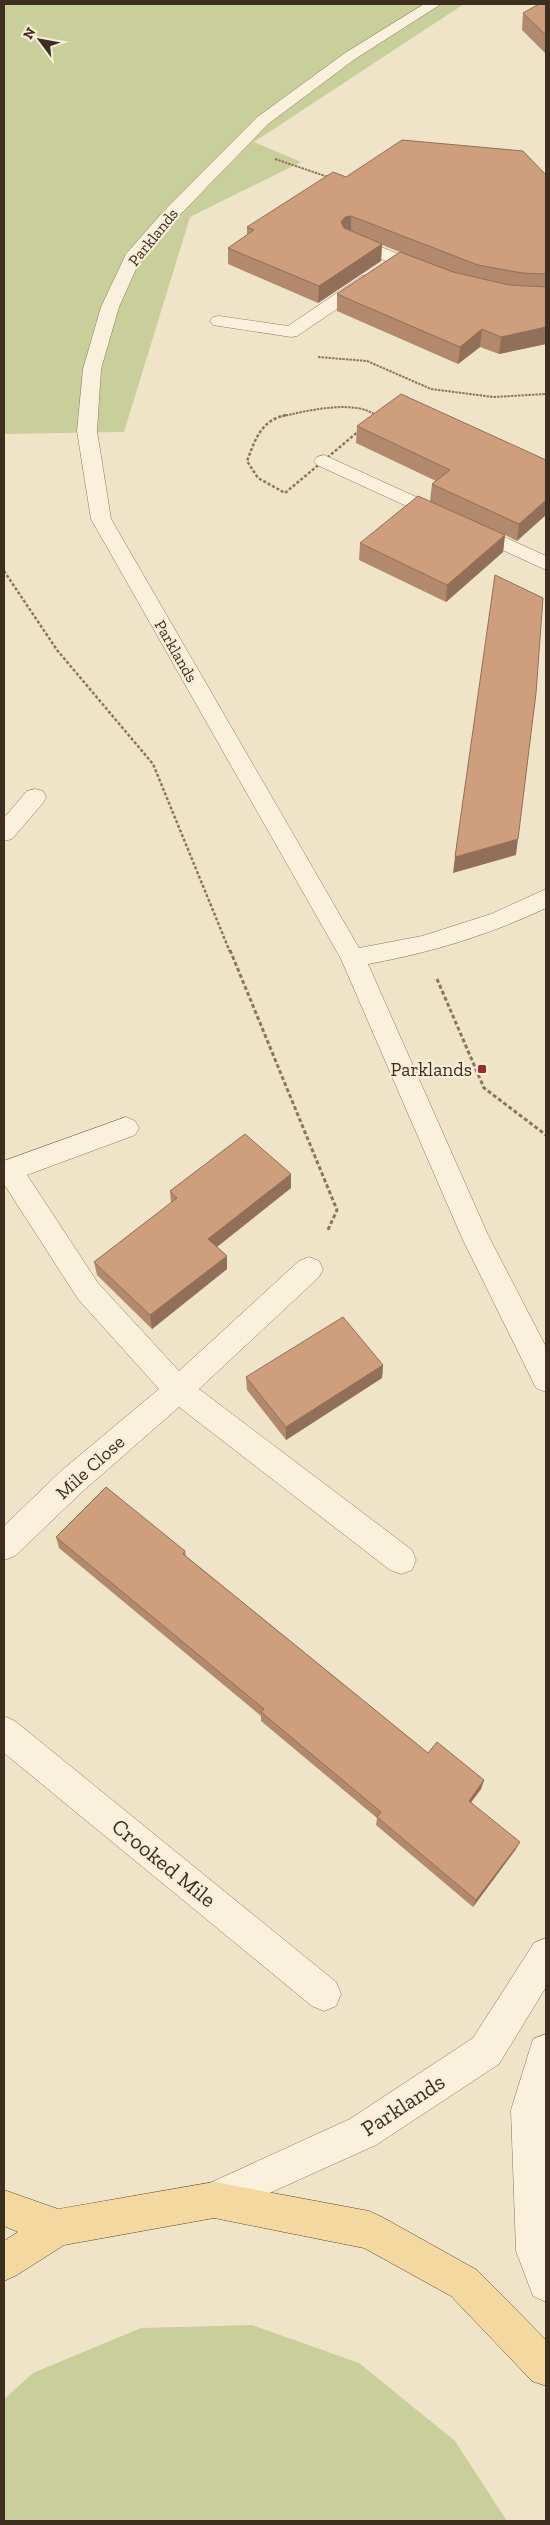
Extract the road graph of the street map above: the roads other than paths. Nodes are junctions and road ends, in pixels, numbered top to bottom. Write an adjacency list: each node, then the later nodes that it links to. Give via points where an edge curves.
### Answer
1 (434, 4): 11 (street, Parklands, via 350,56 262,121 234,147 132,258 110,307 92,369 87,431 101,519)
2 (351, 240): 3 (street)
3 (398, 260): 4 (street); 5 (street, via 291,332)
4 (443, 278)
5 (219, 321)
6 (324, 461): 7 (street)
7 (546, 564)
8 (35, 797): 9 (street)
9 (4, 833)
10 (546, 898): 11 (street, via 499,920 423,945)
11 (353, 958): 14 (street, Parklands, via 476,1238)
12 (126, 1128): 15 (street, via 9,1170 88,1291)
13 (309, 1269): 15 (street, Mile Close)
14 (546, 1379)
15 (178, 1390): 16 (street, Mile Close, via 72,1481); 17 (street)
16 (4, 1546)
17 (401, 1560)
18 (4, 1732): 20 (street, Crooked Mile)
19 (546, 1956): 22 (street, Parklands, via 486,2051 363,2132)
20 (324, 1994)
21 (546, 2052): 26 (street, via 528,2110 535,2251)
22 (214, 2200): 24 (main road); 27 (main road, via 369,2230 464,2283)
23 (4, 2208): 24 (main road)
24 (58, 2228): 25 (main road)
25 (4, 2262)
26 (546, 2283)
27 (546, 2367)

